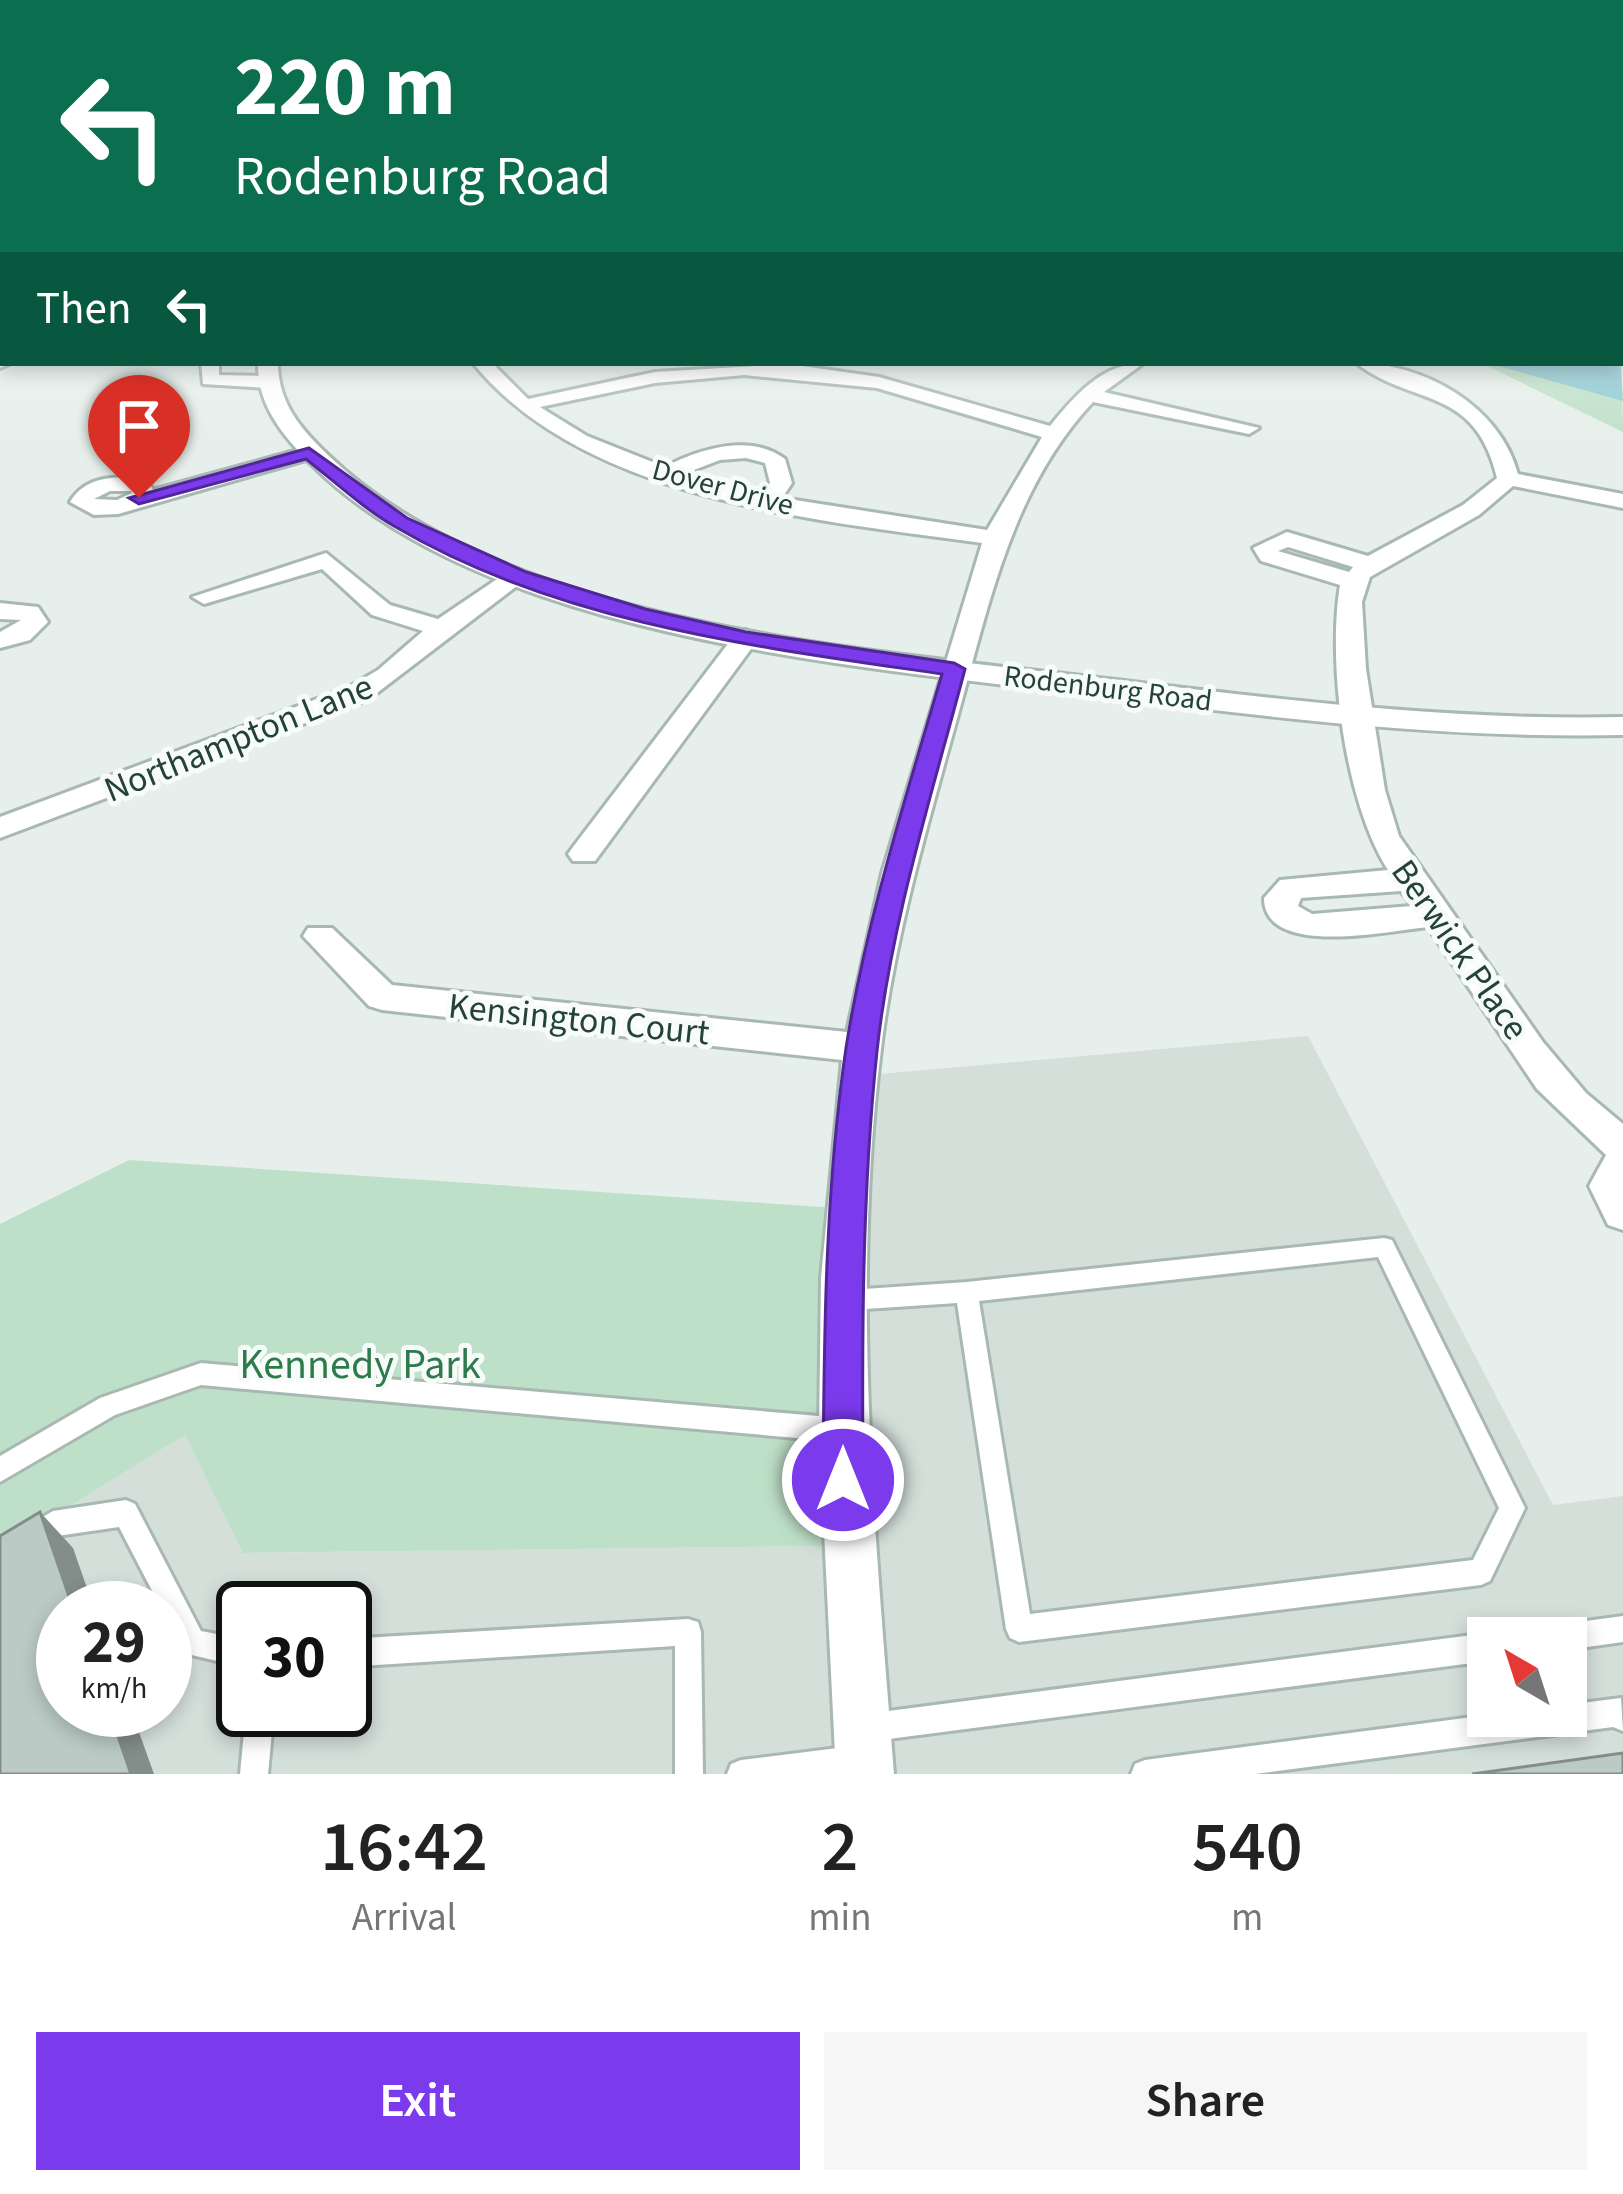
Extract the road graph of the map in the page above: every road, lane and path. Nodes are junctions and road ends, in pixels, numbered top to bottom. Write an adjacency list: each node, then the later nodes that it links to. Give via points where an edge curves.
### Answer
1 (210, 366): 5 (street, via 211,380)
2 (485, 366): 7 (street, Dover Drive)
3 (1125, 366): 6 (street)
4 (1373, 366): 12 (street, via 1481,419 1502,443)
5 (268, 372): 10 (street, Rodenburg Road)
6 (1088, 395): 8 (street); 9 (street)
7 (522, 406): 9 (street, via 662,374 777,368 880,384); 11 (street, Dover Drive)
8 (1249, 428)
9 (1057, 434): 16 (street)
10 (309, 453): 13 (street); 17 (street, Rodenburg Road, via 400,522)
11 (668, 474): 14 (street, Dover Drive); 14 (street, via 711,453 753,452 780,470 782,483)
12 (1508, 479): 15 (street); 24 (street, Berwick Place, via 1477,511 1361,572 1347,640)
13 (139, 498)
14 (769, 501): 16 (street, Dover Drive)
15 (1623, 501)
16 (995, 538): 23 (street)
17 (518, 576): 20 (street, Northampton Lane); 21 (street, Rodenburg Road)
18 (204, 597): 20 (street, via 326,560 382,610)
19 (0, 611): 22 (street, via 29,612 35,622)
20 (441, 628): 26 (street, Northampton Lane, via 388,676 344,700)
21 (746, 638): 23 (street, Rodenburg Road); 27 (street)
22 (0, 640)
23 (954, 669): 24 (street, Rodenburg Road); 31 (street, via 898,873)
24 (1363, 719): 25 (street, Rodenburg Road); 28 (street, Berwick Place, via 1380,832)
25 (1623, 726)
26 (0, 827)
27 (584, 854)
28 (1412, 879): 29 (street, Berwick Place); 29 (street, via 1292,888 1281,898 1281,913 1307,926)
29 (1437, 915): 32 (street, Berwick Place, via 1561,1092)
30 (320, 936): 31 (street, Kensington Court, via 382,997)
31 (862, 1048): 36 (street)
32 (1623, 1146)
33 (1623, 1162): 34 (street, via 1610,1186)
34 (1623, 1212)
35 (967, 1292): 35 (lane, via 1019,1629 1481,1572 1512,1508 1384,1247); 36 (lane)
36 (843, 1301): 37 (street)
37 (843, 1430): 38 (lane, via 201,1374 108,1406); 47 (street)
38 (0, 1470)
39 (0, 1557): 42 (lane, via 52,1524 126,1513 193,1643)
40 (1623, 1629): 41 (lane)
41 (1587, 1634)
42 (216, 1648)
43 (372, 1650): 49 (lane, via 688,1632)
44 (1467, 1651): 47 (lane)
45 (1623, 1717): 51 (lane)
46 (257, 1737): 48 (lane)
47 (863, 1754): 50 (lane)
48 (254, 1774)
49 (689, 1774)
50 (741, 1774)
51 (1145, 1774)

